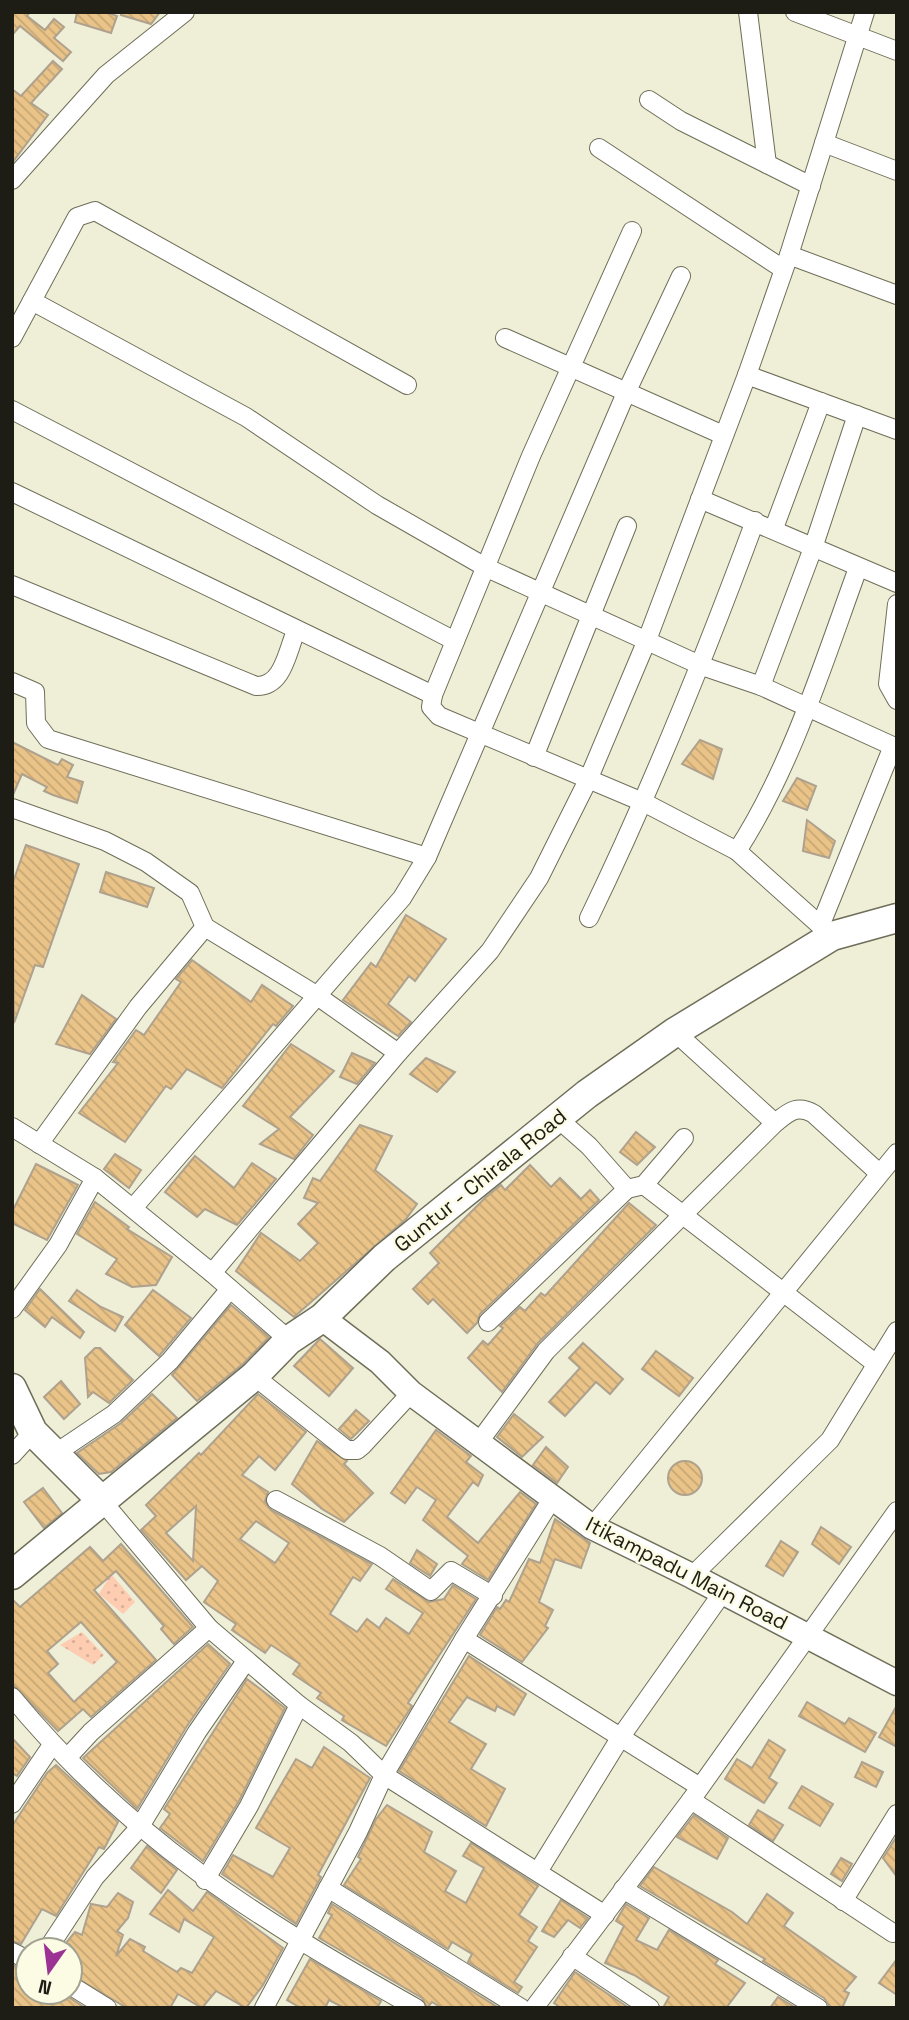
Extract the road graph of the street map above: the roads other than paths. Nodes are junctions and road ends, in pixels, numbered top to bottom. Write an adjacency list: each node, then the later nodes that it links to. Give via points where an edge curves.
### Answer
1 (185, 12): 12 (street, via 106,75)
2 (748, 12): 10 (street)
3 (794, 12): 5 (street)
4 (865, 12): 5 (street)
5 (856, 36): 6 (street); 8 (street)
6 (897, 51)
7 (649, 100): 10 (street)
8 (824, 143): 11 (street); 13 (street)
9 (599, 148): 15 (street)
10 (767, 164): 13 (street)
11 (897, 171)
12 (12, 180)
13 (811, 186): 15 (street)
14 (632, 231): 21 (street)
15 (786, 262): 17 (street); 22 (street)
16 (681, 276): 24 (street)
17 (897, 295)
18 (32, 301): 19 (street); 23 (street, via 77,217 95,211); 36 (street, via 246,417 377,505)
19 (12, 338)
20 (505, 338): 21 (street)
21 (572, 369): 24 (street); 36 (street, via 531,456)
22 (747, 375): 25 (street); 29 (street)
23 (407, 385)
24 (626, 393): 29 (street); 40 (street)
25 (821, 402): 27 (street); 34 (street)
26 (12, 410): 45 (street)
27 (857, 415): 28 (street); 35 (street)
28 (897, 430)
29 (723, 435): 31 (street)
30 (12, 492): 43 (street)
31 (700, 499): 32 (street); 44 (street)
32 (755, 521): 34 (street); 47 (street)
33 (627, 526): 42 (street)
34 (774, 528): 35 (street)
35 (813, 548): 37 (street); 49 (street)
36 (487, 568): 40 (street); 45 (street)
37 (858, 568): 38 (street); 52 (street)
38 (897, 583)
39 (12, 585): 43 (street, via 256,686 276,680)
40 (539, 593): 42 (street); 53 (street)
41 (897, 604): 46 (street)
42 (591, 616): 44 (street); 55 (street)
43 (296, 631): 50 (street)
44 (647, 640): 47 (street); 56 (street)
45 (454, 641): 50 (street)
46 (894, 650): 51 (street, via 888,684)
47 (702, 666): 49 (street); 57 (street)
48 (12, 682): 60 (street, via 35,692 36,723 48,739)
49 (761, 686): 52 (street)
50 (433, 695): 53 (street, via 433,712)
51 (897, 700)
52 (807, 707): 54 (street); 59 (street, via 751,831)
53 (478, 733): 55 (street); 60 (street)
54 (895, 747): 64 (street)
55 (534, 757): 56 (street)
56 (588, 780): 57 (street); 67 (street, via 539,878 490,951)
57 (645, 803): 59 (street); 61 (street)
58 (12, 808): 63 (street, via 105,841 146,862 190,893)
59 (737, 851): 64 (street)
60 (427, 857): 65 (street, via 402,898)
61 (589, 918)
62 (897, 918): 64 (main road, Guntur - Chirala Road)
63 (205, 927): 65 (street); 72 (street, via 138,1007)
64 (826, 930): 66 (main road, Guntur - Chirala Road)
65 (316, 995): 67 (street); 77 (street)
66 (675, 1032): 68 (main road, Guntur - Chirala Road); 69 (street)
67 (398, 1053): 79 (street)
68 (556, 1117): 76 (street); 83 (main road, Guntur - Chirala Road, via 384,1258)
69 (775, 1123): 74 (street, via 794,1109 805,1109); 78 (street)
70 (12, 1127): 72 (street)
71 (684, 1138): 76 (street)
72 (39, 1144): 75 (street)
73 (897, 1153): 74 (street)
74 (879, 1173): 81 (street)
75 (95, 1178): 77 (street); 82 (street, via 58,1245)
76 (636, 1187): 78 (street); 84 (street)
77 (133, 1208): 79 (street)
78 (682, 1214): 81 (street); 92 (street, via 546,1351)
79 (212, 1273): 80 (street)
80 (230, 1289): 86 (street); 94 (street, via 170,1361 114,1414)
81 (783, 1292): 87 (street); 99 (street)
82 (12, 1309)
83 (322, 1318): 86 (main road, Guntur - Chirala Road); 90 (street, Itikampadu Main Road)
84 (488, 1322)
85 (897, 1331): 87 (street)
86 (289, 1340): 88 (main road, Guntur - Chirala Road)
87 (875, 1363): 101 (street, via 830,1440)
88 (254, 1376): 90 (street, via 347,1450 363,1445); 97 (main road, Guntur - Chirala Road)
89 (12, 1388): 91 (main road)
90 (411, 1392): 92 (street, Itikampadu Main Road)
91 (33, 1432): 93 (street); 94 (main road)
92 (479, 1442): 95 (street, Itikampadu Main Road)
93 (12, 1455)
94 (53, 1455): 97 (main road)
95 (552, 1499): 99 (street, Itikampadu Main Road); 103 (street)
96 (276, 1500): 103 (street, via 380,1556 431,1591 452,1571)
97 (103, 1502): 100 (main road, Guntur - Chirala Road); 104 (street)
98 (897, 1511): 105 (street)
99 (592, 1527): 101 (street, Itikampadu Main Road)
100 (12, 1575)
101 (692, 1576): 102 (street, Itikampadu Main Road)
102 (723, 1592): 105 (street, Itikampadu Main Road); 111 (street)
103 (493, 1596): 106 (street)
104 (209, 1628): 107 (street); 113 (street)
105 (806, 1636): 108 (street, Itikampadu Main Road); 115 (street)
106 (464, 1639): 111 (street); 114 (street)
107 (246, 1661): 110 (street); 118 (street)
108 (897, 1683)
109 (12, 1697): 112 (street)
110 (299, 1705): 114 (street, via 351,1742); 120 (street, via 249,1806)
111 (622, 1735): 115 (street); 119 (street)
112 (52, 1745): 113 (street); 116 (street)
113 (67, 1758): 118 (street)
114 (384, 1775): 119 (street); 121 (street)
115 (695, 1794): 122 (street); 123 (street)
116 (12, 1804)
117 (897, 1814): 123 (street)
118 (139, 1828): 120 (street); 126 (street, via 95,1877)
119 (539, 1870): 124 (street)
120 (205, 1880): 127 (street)
121 (328, 1888): 127 (street); 133 (street)
122 (623, 1889): 124 (street); 136 (street)
123 (843, 1901): 125 (street)
124 (605, 1914): 128 (street)
125 (894, 1933)
126 (56, 1936)
127 (299, 1942): 131 (street); 132 (street)
128 (572, 1956): 134 (street); 135 (street)
129 (84, 1994): 130 (street)
130 (107, 2008)
131 (264, 2008)
132 (416, 2008)
133 (522, 2008)
134 (534, 2008)
135 (650, 2008)
136 (818, 2008)

